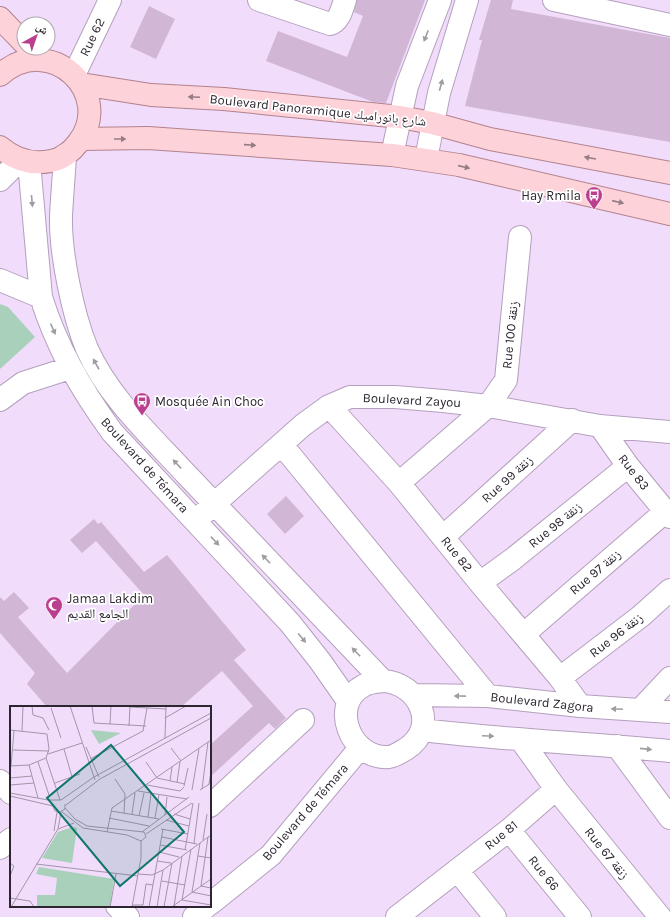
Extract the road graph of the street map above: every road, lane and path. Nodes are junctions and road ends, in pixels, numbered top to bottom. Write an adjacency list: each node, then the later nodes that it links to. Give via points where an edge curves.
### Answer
1 (110, 0): 13 (street, Rue 62)
2 (345, 0): 6 (street, via 338,18 330,24)
3 (440, 0): 14 (street, one-way to 14, via 408,86)
4 (467, 0): 15 (street, one-way to 4, via 450,50)
5 (554, 0): 8 (street)
6 (263, 1)
7 (0, 18): 9 (main road)
8 (670, 25)
9 (16, 34)
10 (33, 56): 12 (main road)
11 (40, 56): 13 (main road, via 64,67)
12 (0, 75)
13 (78, 80): 14 (main road, Boulevard Panoramique شارع بانوراميك, one-way to 13, via 224,99 151,95); 16 (main road, via 87,98 89,112 87,126)
14 (400, 117): 15 (main road, Boulevard Panoramique شارع بانوراميك); 19 (street)
15 (432, 123): 20 (street); 22 (main road, Boulevard Panoramique شارع بانوراميك, one-way to 15, via 490,139)
16 (81, 139): 18 (main road); 19 (main road, one-way to 19, via 148,138)
17 (0, 147): 21 (main road)
18 (65, 155): 21 (main road, via 41,163); 38 (street, Boulevard de Témara, one-way to 18, via 117,398 87,348 66,270 61,218)
19 (392, 155): 20 (main road)
20 (426, 159): 24 (main road, one-way to 24)
21 (24, 161): 23 (street); 27 (street, Boulevard de Témara, one-way to 27)
22 (670, 173)
23 (0, 180)
24 (670, 214)
25 (520, 237): 31 (street, Rue 100 زنقة, via 506,380)
26 (0, 280): 27 (street)
27 (42, 297): 28 (street, Boulevard de Témara, one-way to 28, via 48,318)
28 (70, 368): 29 (street, via 24,383); 40 (street, Boulevard de Témara, via 112,432)
29 (0, 400)
30 (329, 406): 31 (street, Boulevard Zayou, via 350,397 395,397); 35 (street, Boulevard Zayou, via 303,424); 37 (street, Rue 82)
31 (488, 406): 32 (street, Boulevard Zayou); 37 (street, Rue 100 زنقة)
32 (572, 420): 33 (street, Boulevard Zayou); 41 (street, Rue 99 زنقة)
33 (600, 426): 34 (street, Boulevard Zayou); 36 (street, Rue 83)
34 (670, 432)
35 (282, 445): 38 (street, Boulevard Zayou); 49 (street)
36 (628, 466): 39 (street, Rue 83); 42 (street, Rue 98 زنقة)
37 (400, 483): 41 (street, Rue 82)
38 (214, 504): 40 (street, Boulevard Zayou); 47 (street, Boulevard de Témara, one-way to 38)
39 (668, 514): 44 (street, Rue 97 زنقة)
40 (196, 520): 50 (street, Boulevard de Témara, one-way to 50, via 306,641)
41 (442, 537): 42 (street, Rue 82)
42 (480, 584): 44 (street, Rue 82)
43 (670, 590): 45 (street, Rue 96 زنقة, via 641,616)
44 (524, 634): 45 (street, Rue 82)
45 (560, 678): 51 (street, Rue 82)
46 (670, 678): 52 (street)
47 (383, 680): 48 (street, via 402,685); 50 (street, via 364,685)
48 (414, 695): 49 (street, Boulevard Zagora, one-way to 48); 55 (street, via 422,707)
49 (488, 696): 51 (street, Boulevard Zagora)
50 (348, 700): 58 (street, via 347,725 350,735)
51 (580, 706): 52 (street, Boulevard Zagora, one-way to 51)
52 (640, 710): 53 (street, Boulevard Zagora)
53 (670, 712)
54 (303, 720): 63 (street)
55 (422, 730): 56 (street, one-way to 56); 58 (street, via 408,747 390,757 375,755)
56 (521, 740): 57 (street); 61 (street)
57 (617, 746): 59 (street, one-way to 59); 64 (street)
58 (360, 748): 69 (street, Boulevard de Témara, via 271,855)
59 (670, 752)
60 (0, 781): 62 (street)
61 (556, 789): 65 (street, Rue 81); 77 (street, Rue 67 زنقة)
62 (10, 792)
63 (211, 805)
64 (670, 818)
65 (509, 830): 68 (street, Rue 81); 76 (street, Rue 66)
66 (10, 840): 67 (street)
67 (0, 848)
68 (457, 870): 72 (street, Rue 81); 75 (street)
69 (211, 903)
70 (118, 907): 73 (street)
71 (206, 907): 74 (street)
72 (407, 914)
73 (128, 917)
74 (194, 917)
75 (495, 917)
76 (580, 917)
77 (660, 917)

